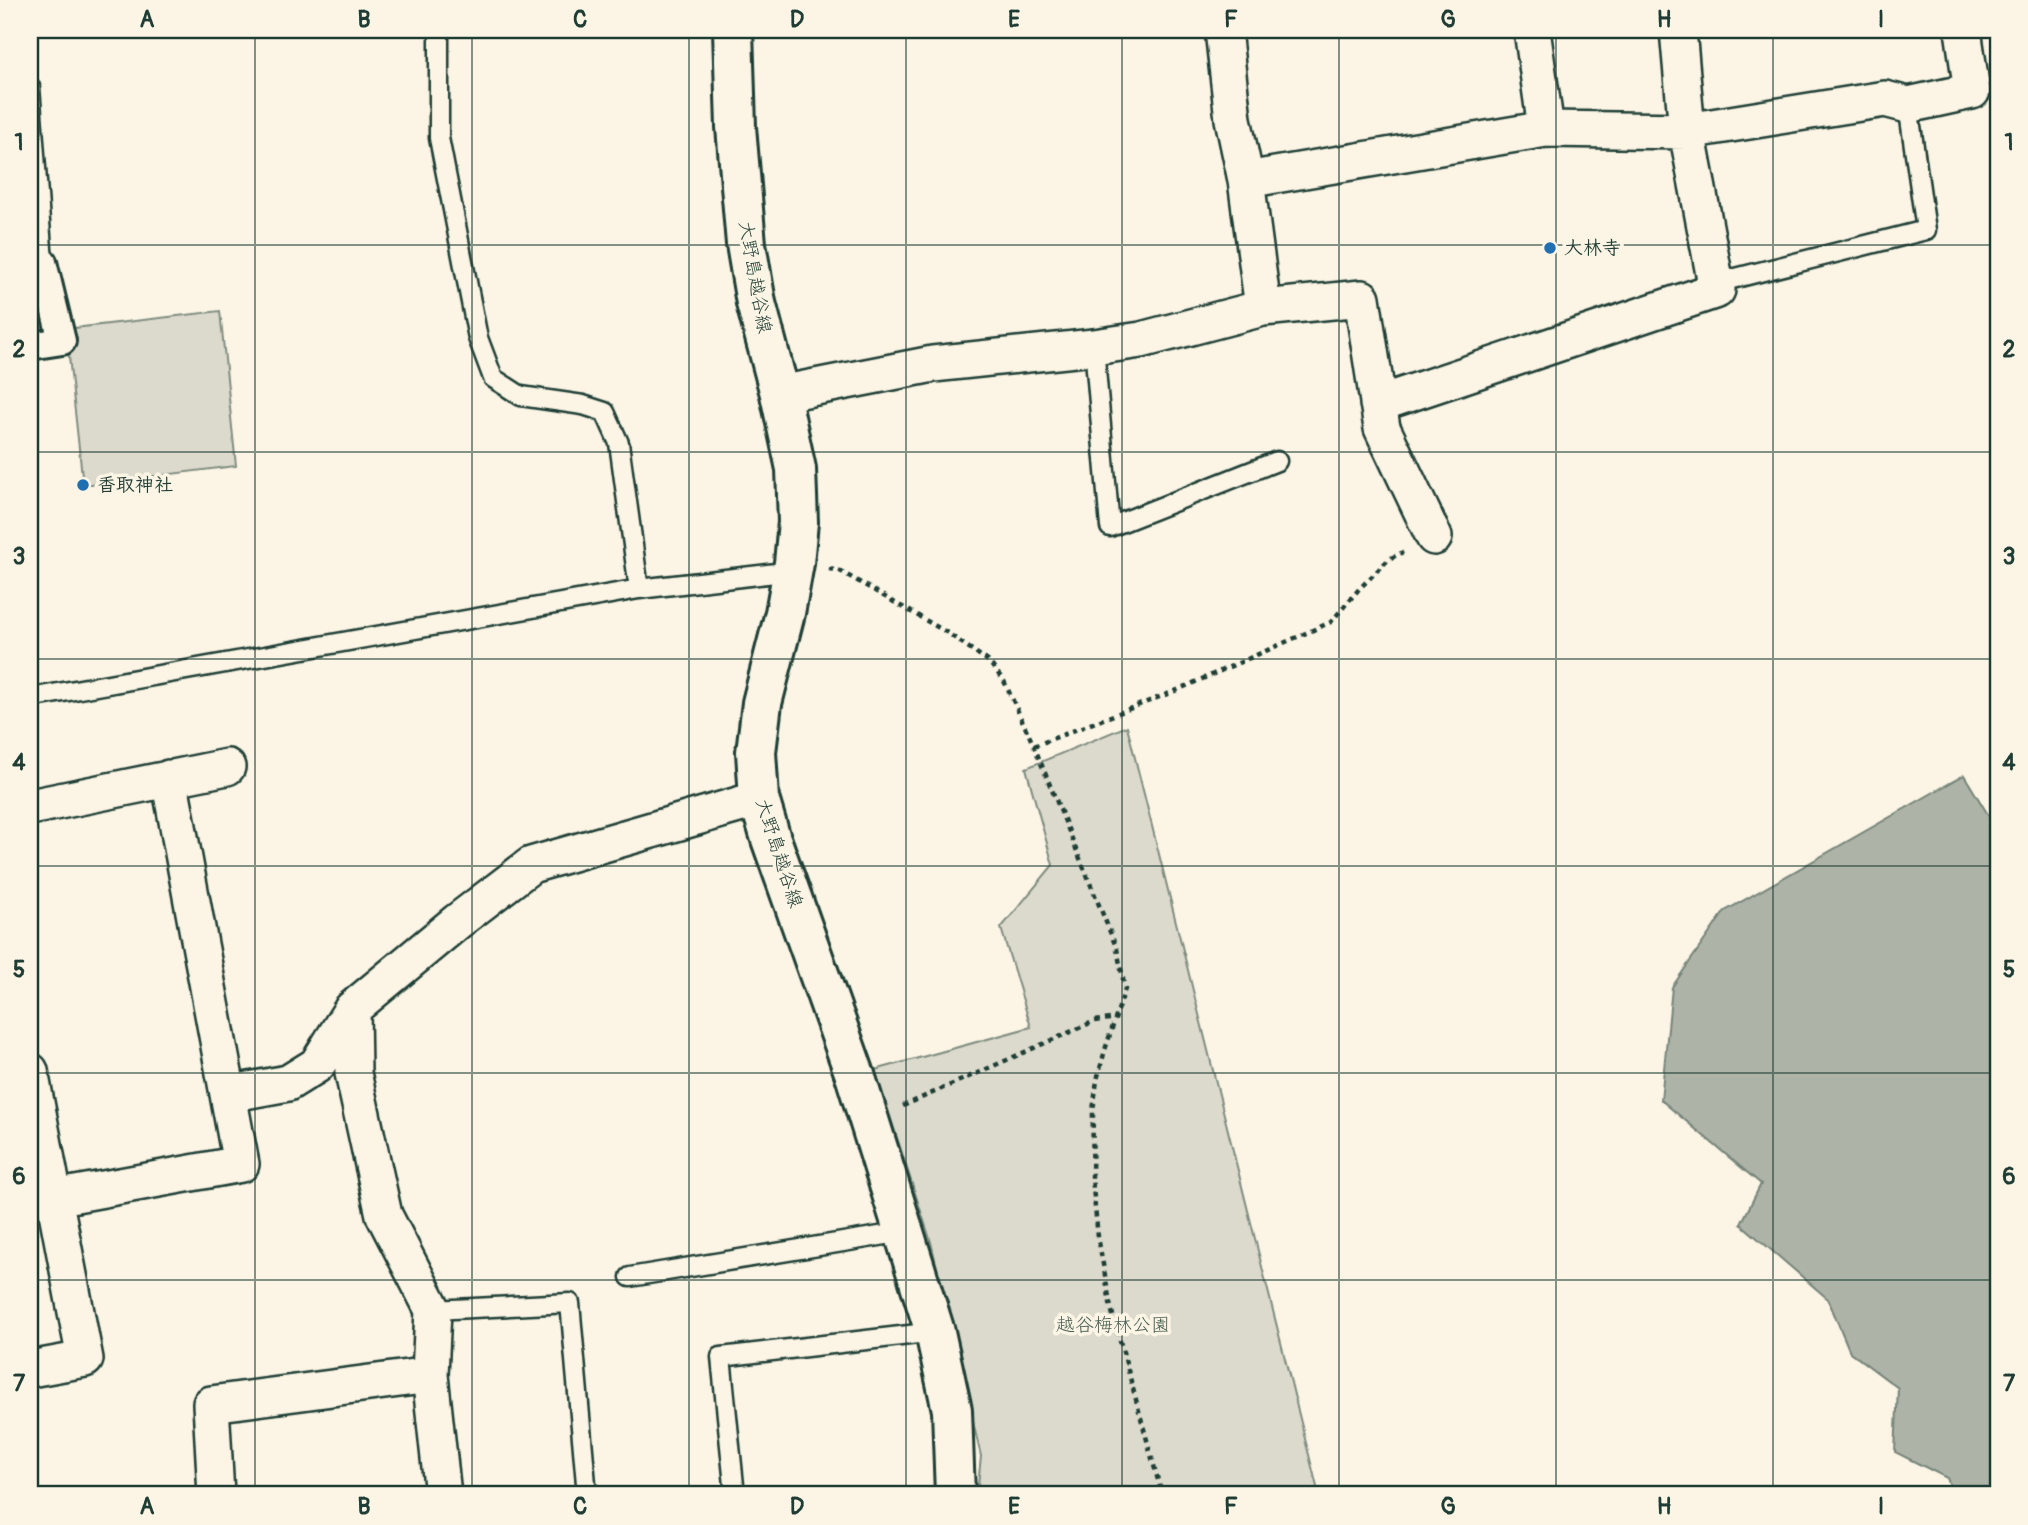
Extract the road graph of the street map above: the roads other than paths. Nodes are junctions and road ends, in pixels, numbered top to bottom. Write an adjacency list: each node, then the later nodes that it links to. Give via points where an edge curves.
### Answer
1 (439, 30): 24 (lane, via 439,138 478,338 493,378 521,396 605,412 619,443)
2 (733, 30): 19 (main road, 大野島越谷線, via 746,244)
3 (1223, 30): 13 (street, via 1233,119)
4 (1532, 30): 11 (street)
5 (1678, 30): 12 (street)
6 (1963, 30): 7 (street)
7 (1984, 83): 9 (street, via 1972,91)
8 (30, 87): 10 (lane)
9 (1908, 105): 12 (street, via 1885,99); 15 (lane, via 1926,230)
10 (30, 107): 14 (lane)
11 (1546, 129): 12 (street); 13 (street)
12 (1687, 131): 15 (street)
13 (1246, 180): 16 (street)
14 (43, 262): 17 (street, via 62,341)
15 (1716, 283): 20 (street, via 1717,290)
16 (1264, 308): 18 (street, via 1141,340); 20 (street, via 1362,298)
17 (30, 346)
18 (1094, 347): 19 (street, via 933,364); 21 (lane, via 1110,527)
19 (780, 394): 23 (main road, 大野島越谷線, via 796,468 798,522)
20 (1378, 404): 22 (street, via 1382,428)
21 (1277, 461)
22 (1434, 537)
23 (810, 570): 24 (lane); 28 (main road, 大野島越谷線, via 785,613 762,704)
24 (639, 589): 25 (lane)
25 (30, 698)
26 (227, 767): 27 (street)
27 (169, 778): 29 (street); 32 (street)
28 (759, 799): 30 (street, via 531,865); 34 (main road, 大野島越谷線)
29 (30, 807)
30 (352, 1009): 32 (street, via 317,1065 288,1083); 36 (street, via 353,1073 384,1215)
31 (30, 1071): 33 (street)
32 (228, 1094): 33 (street, via 241,1164)
33 (54, 1198): 38 (street, via 85,1359)
34 (904, 1232): 35 (lane); 37 (main road, 大野島越谷線)
35 (630, 1278)
36 (433, 1310): 39 (street); 42 (lane, via 570,1303)
37 (935, 1332): 43 (lane, via 721,1357); 44 (main road, 大野島越谷線, via 952,1410)
38 (30, 1368)
39 (430, 1375): 40 (street, via 211,1404); 41 (street)
40 (216, 1495)
41 (443, 1495)
42 (587, 1495)
43 (735, 1495)
44 (955, 1495)

